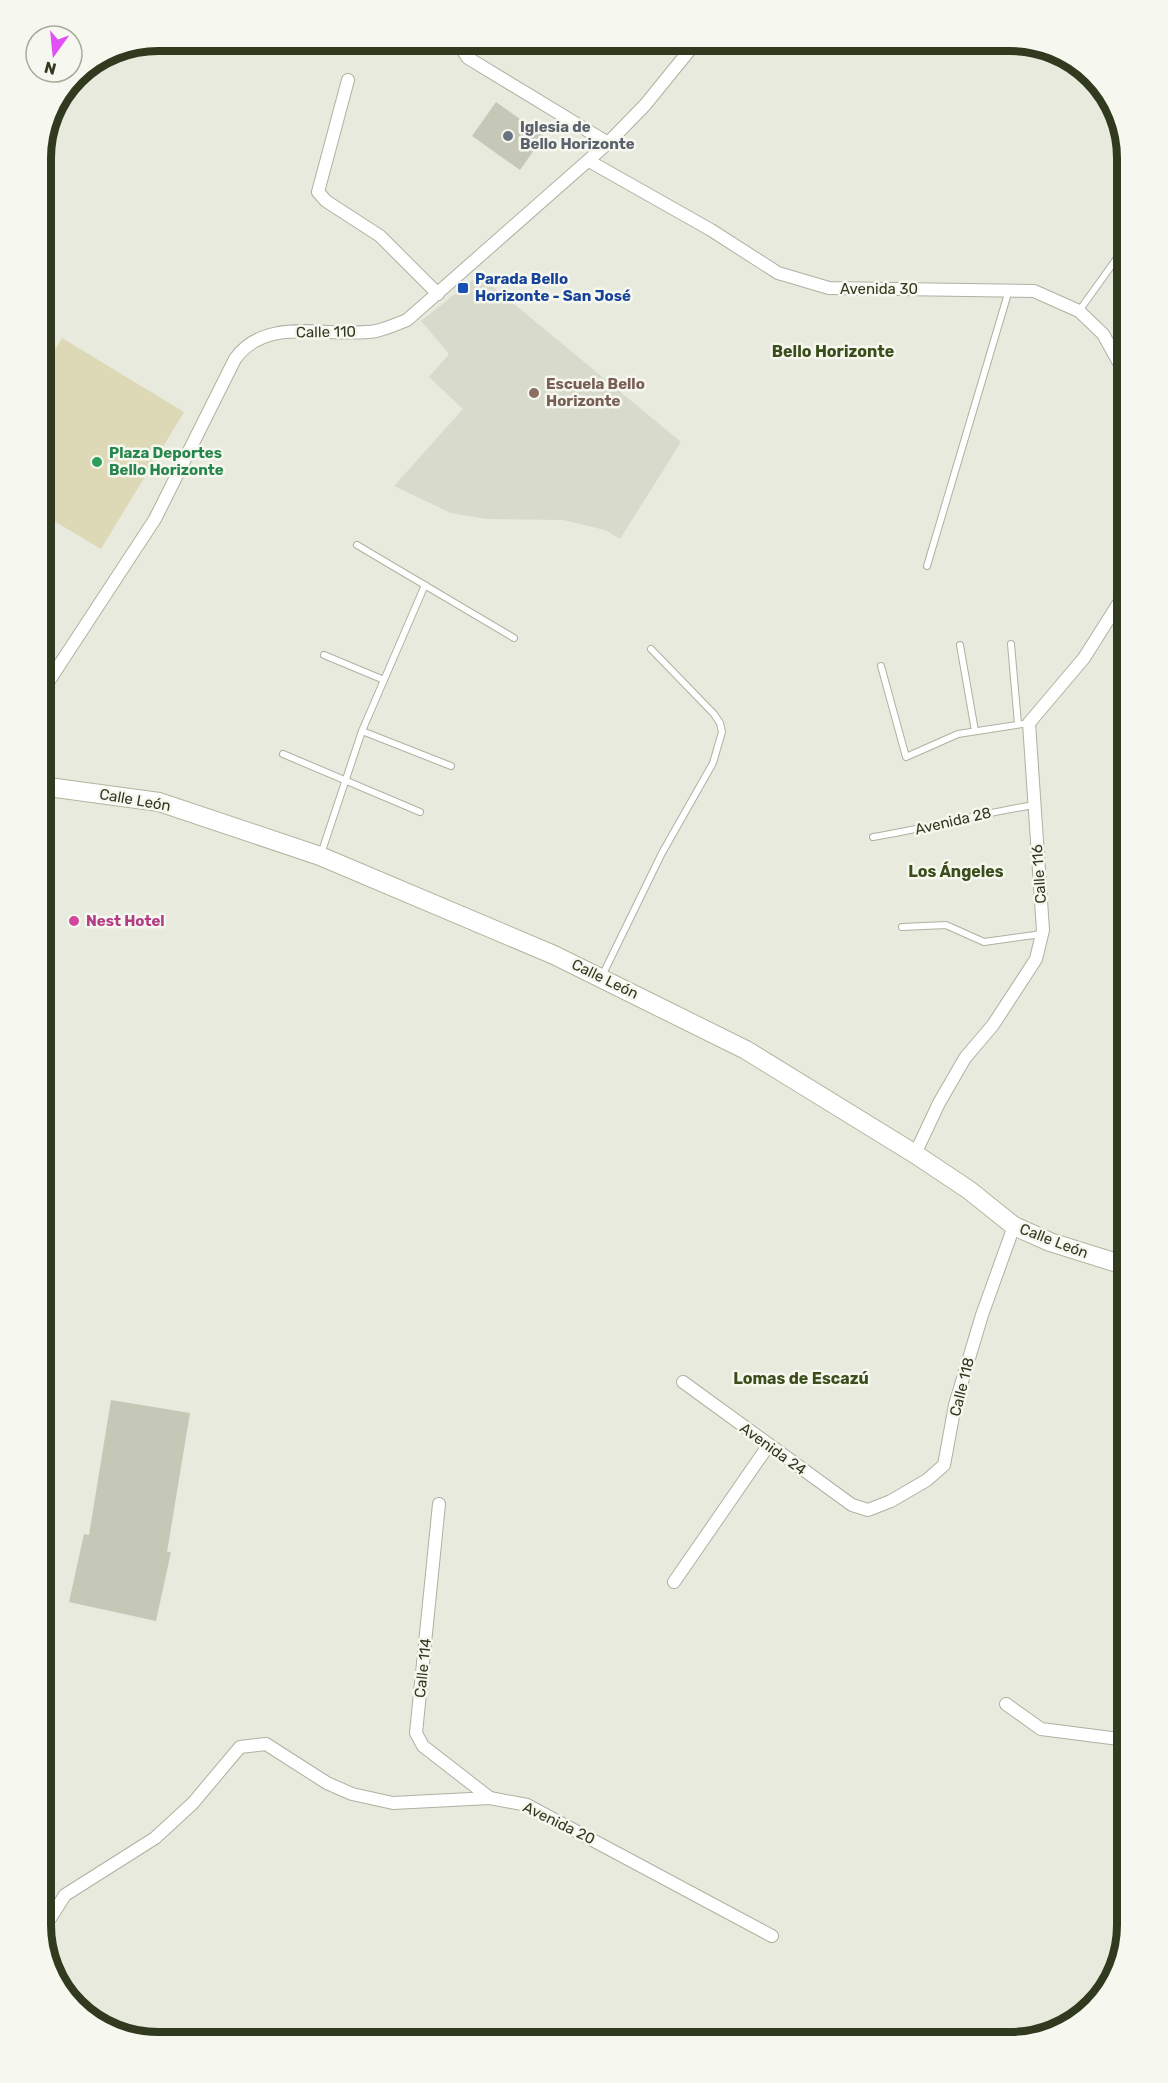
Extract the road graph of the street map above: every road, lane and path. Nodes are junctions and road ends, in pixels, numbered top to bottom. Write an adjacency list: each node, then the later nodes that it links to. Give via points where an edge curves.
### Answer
1 (463, 51): 4 (street, via 468,58)
2 (689, 51): 4 (street, Calle 110)
3 (348, 80): 8 (street, via 318,192 380,236)
4 (608, 143): 5 (street, Calle 110)
5 (589, 161): 7 (street, Avenida 30, via 778,273 829,288); 8 (street, Calle 110)
6 (1117, 259): 9 (lane)
7 (1009, 290): 9 (street, Avenida 30, via 1034,291); 12 (lane)
8 (438, 294): 21 (street, Calle 110, via 407,320 376,331 276,333 245,345 155,519)
9 (1079, 310): 10 (street, Avenida 30, via 1103,334)
10 (1117, 358)
11 (357, 545): 13 (lane)
12 (927, 566)
13 (425, 585): 15 (lane); 22 (lane)
14 (1117, 606): 23 (street, via 1084,658)
15 (514, 638)
16 (1011, 644): 23 (lane)
17 (960, 645): 25 (lane)
18 (651, 649): 36 (lane, via 714,714 722,732 713,763 662,853)
19 (324, 656): 22 (lane)
20 (881, 666): 25 (lane, via 906,757 958,734)
21 (51, 678)
22 (384, 680): 24 (lane)
23 (1024, 724): 25 (lane); 30 (street, Calle 116)
24 (362, 731): 27 (lane); 28 (lane)
25 (975, 731)
26 (283, 754): 28 (lane)
27 (451, 766)
28 (346, 781): 31 (lane); 33 (lane)
29 (51, 787): 33 (main road, Calle León, via 159,802)
30 (1034, 805): 32 (lane, Avenida 28); 35 (street, Calle 116)
31 (420, 812)
32 (873, 837)
33 (320, 856): 36 (main road, Calle León)
34 (902, 927): 35 (lane, via 946,925 984,942)
35 (1042, 934): 37 (street, Calle 116, via 1036,959 993,1025 965,1058)
36 (602, 976): 37 (main road, Calle León, via 746,1050)
37 (915, 1154): 38 (main road, Calle León)
38 (1014, 1226): 39 (main road, Calle León); 43 (street, Calle 118, via 955,1405 944,1465 927,1480)
39 (1117, 1263)
40 (683, 1382): 41 (street, Avenida 24)
41 (768, 1446): 43 (street, Avenida 24, via 852,1505); 44 (street)
42 (439, 1504): 47 (street, Calle 114, via 416,1733 423,1746)
43 (868, 1510)
44 (674, 1581)
45 (1006, 1704): 46 (street, via 1041,1729)
46 (1117, 1739)
47 (490, 1798): 48 (street, Avenida 20, via 393,1803 352,1794 327,1783 266,1744 240,1747 193,1803 155,1838 65,1895); 49 (street, Avenida 20, via 527,1804)
48 (51, 1917)
49 (772, 1936)

